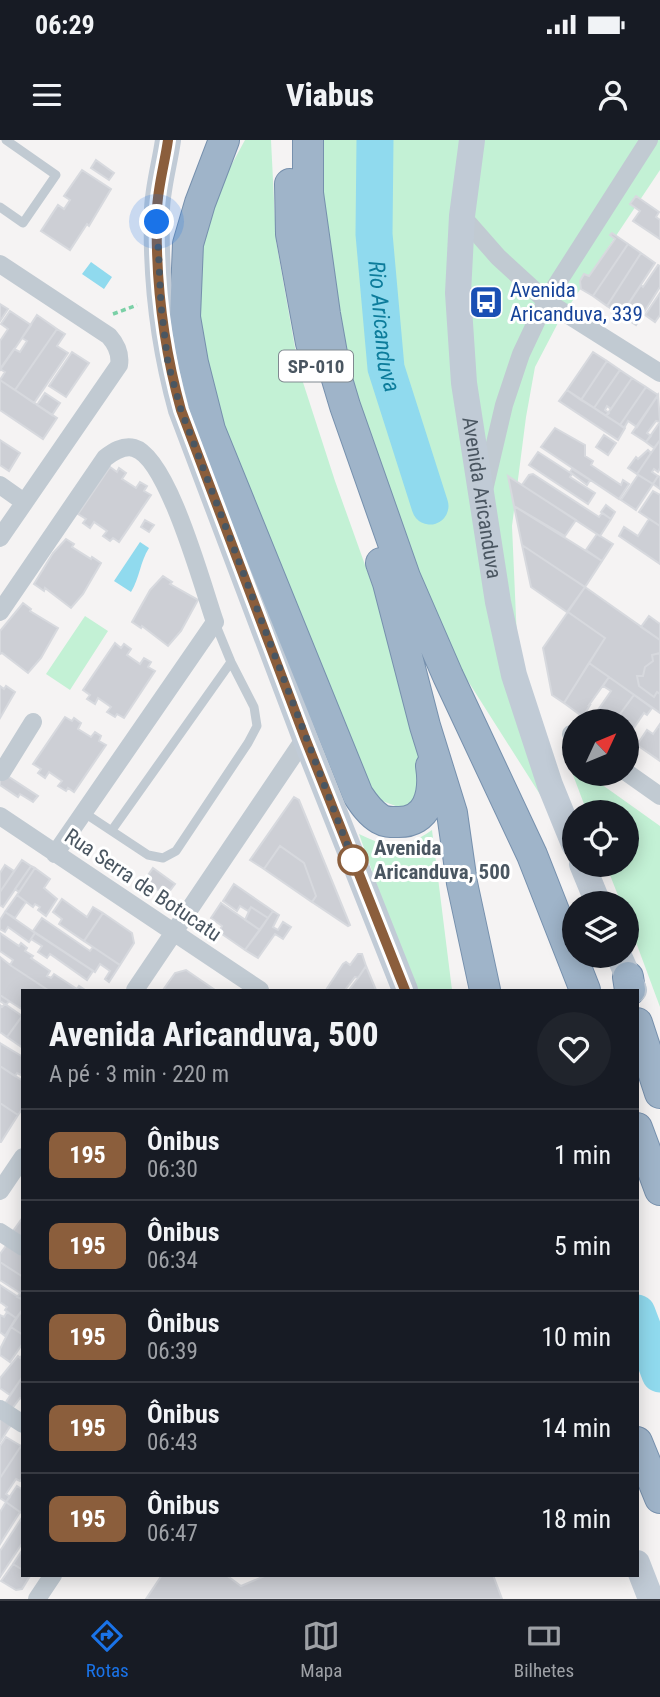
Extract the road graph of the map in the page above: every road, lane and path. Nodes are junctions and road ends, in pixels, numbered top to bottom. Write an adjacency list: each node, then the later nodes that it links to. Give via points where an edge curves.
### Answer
1 (6, 140): 10 (lane, via 56,175 23,223)
2 (152, 140): 9 (main road)
3 (168, 140): 9 (main road)
4 (224, 140): 26 (highway, via 188,244 185,317 211,430 358,795 383,822 418,818 428,807 432,775)
5 (289, 140): 21 (highway, SP-010, via 291,234 319,379 352,488)
6 (308, 140): 21 (highway, SP-010, via 307,193 336,376)
7 (472, 140): 11 (main road, Avenida Aricanduva)
8 (649, 140): 13 (street)
9 (157, 206): 27 (main road, via 161,306 168,363 181,410)
10 (0, 207)
11 (462, 216): 13 (street); 18 (main road, Avenida Aricanduva, via 458,297 462,358)
12 (0, 264): 19 (street, via 109,336 119,354 118,365)
13 (546, 301): 16 (street); 18 (street, via 504,405)
14 (135, 306): 15 (path)
15 (113, 314)
16 (660, 373)
17 (0, 485): 19 (street)
18 (481, 499): 32 (main road, Avenida Aricanduva, via 514,675)
19 (24, 502): 20 (street)
20 (0, 538)
21 (396, 580): 26 (highway, SP-010); 43 (highway, SP-010, via 448,676 532,855)
22 (0, 611): 23 (street, via 105,458 117,449 133,447 146,455 174,500)
23 (215, 622): 24 (lane); 31 (street)
24 (230, 662): 34 (lane); 34 (lane, via 254,707 257,726 176,851 163,858 148,855)
25 (33, 722): 28 (street)
26 (425, 726): 36 (highway, SP-010, via 452,813)
27 (305, 738): 37 (street); 40 (main road)
28 (2, 772)
29 (639, 781): 30 (street)
30 (660, 796)
31 (83, 811): 34 (lane); 35 (street)
32 (562, 814)
33 (0, 816): 35 (street, Rua Serra de Botucatu)
34 (112, 830)
35 (55, 854): 37 (street, Rua Serra de Botucatu)
36 (462, 883): 41 (highway); 42 (highway, SP-010)
37 (174, 932): 38 (street); 39 (street, Rua Serra de Botucatu)
38 (136, 989)
39 (259, 989)
40 (405, 989)
41 (467, 989)
42 (485, 989)
43 (586, 989)
44 (639, 1004): 46 (main road)
45 (639, 1029): 47 (highway)
46 (660, 1056)
47 (660, 1093)
48 (639, 1133): 50 (highway)
49 (21, 1160): 51 (street)
50 (660, 1189)
51 (0, 1191)
52 (0, 1232): 53 (street)
53 (21, 1246)
54 (0, 1409): 55 (street)
55 (21, 1423)
56 (639, 1447): 57 (highway)
57 (660, 1498)
58 (639, 1568): 61 (main road)
59 (53, 1577): 60 (street)
60 (37, 1599)
61 (651, 1599)

